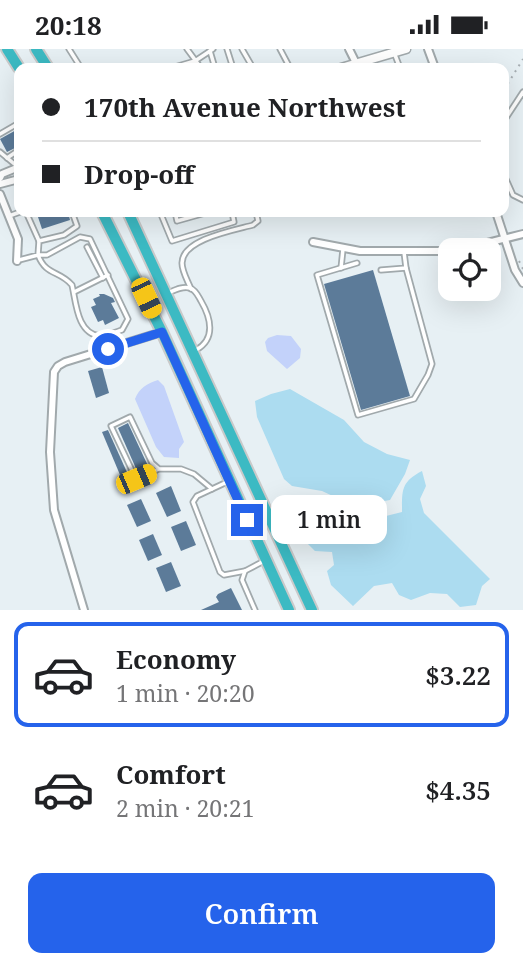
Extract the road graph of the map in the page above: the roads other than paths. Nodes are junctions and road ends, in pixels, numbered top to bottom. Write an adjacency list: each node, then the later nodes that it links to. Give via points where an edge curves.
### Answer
1 (187, 49): 5 (lane)
2 (406, 49): 4 (street)
3 (211, 50): 5 (lane)
4 (395, 53): 7 (street); 8 (lane)
5 (195, 61): 6 (lane)
6 (188, 63)
7 (367, 63)
8 (398, 63)
9 (523, 92): 10 (lane)
10 (509, 113)
11 (0, 152): 13 (lane)
12 (14, 153): 13 (lane)
13 (7, 158): 14 (lane)
14 (14, 163)
15 (509, 186): 17 (lane)
16 (0, 194): 19 (street)
17 (523, 200)
18 (14, 214): 19 (lane)
19 (9, 216): 42 (street, via 18,239)
20 (28, 217): 35 (lane)
21 (73, 217): 35 (lane, via 73,230)
22 (105, 217): 53 (highway)
23 (130, 217): 52 (highway)
24 (163, 217): 31 (lane)
25 (176, 217): 30 (lane)
26 (191, 217): 30 (lane)
27 (233, 217): 31 (lane, via 234,222 172,241)
28 (257, 217): 50 (lane, via 253,225 192,245 182,258)
29 (498, 217): 33 (street)
30 (177, 221): 31 (lane)
31 (167, 224)
32 (523, 233): 33 (street)
33 (505, 239): 34 (street); 49 (street)
34 (501, 240)
35 (39, 241): 41 (lane)
36 (313, 242): 38 (street)
37 (88, 247): 48 (lane)
38 (343, 248): 40 (street); 44 (lane)
39 (438, 251): 40 (street)
40 (404, 252): 45 (lane)
41 (38, 255): 42 (lane); 47 (lane, via 86,237); 51 (lane, via 45,269 69,281)
42 (17, 261)
43 (357, 264): 44 (lane)
44 (341, 268): 45 (lane, via 317,275 358,415 414,399 432,364)
45 (405, 268): 46 (lane)
46 (381, 270)
47 (108, 275): 48 (lane); 51 (lane, via 128,319 122,330 103,336 88,331)
48 (103, 278): 51 (lane)
49 (523, 283)
50 (191, 289): 52 (lane); 54 (lane, via 210,325 204,346)
51 (74, 292)
52 (167, 294): 54 (highway)
53 (162, 332): 56 (highway); 60 (street, via 65,362 52,377 54,510)
54 (194, 351): 63 (highway)
55 (159, 469): 55 (lane, via 130,417 111,426 136,479); 57 (lane, via 181,469)
56 (229, 481): 57 (lane); 58 (highway)
57 (212, 489): 59 (lane, via 193,502 220,572)
58 (266, 560): 59 (lane); 62 (highway)
59 (245, 571): 61 (lane, via 242,580)
60 (84, 610)
61 (255, 610)
62 (289, 610)
63 (312, 610)

